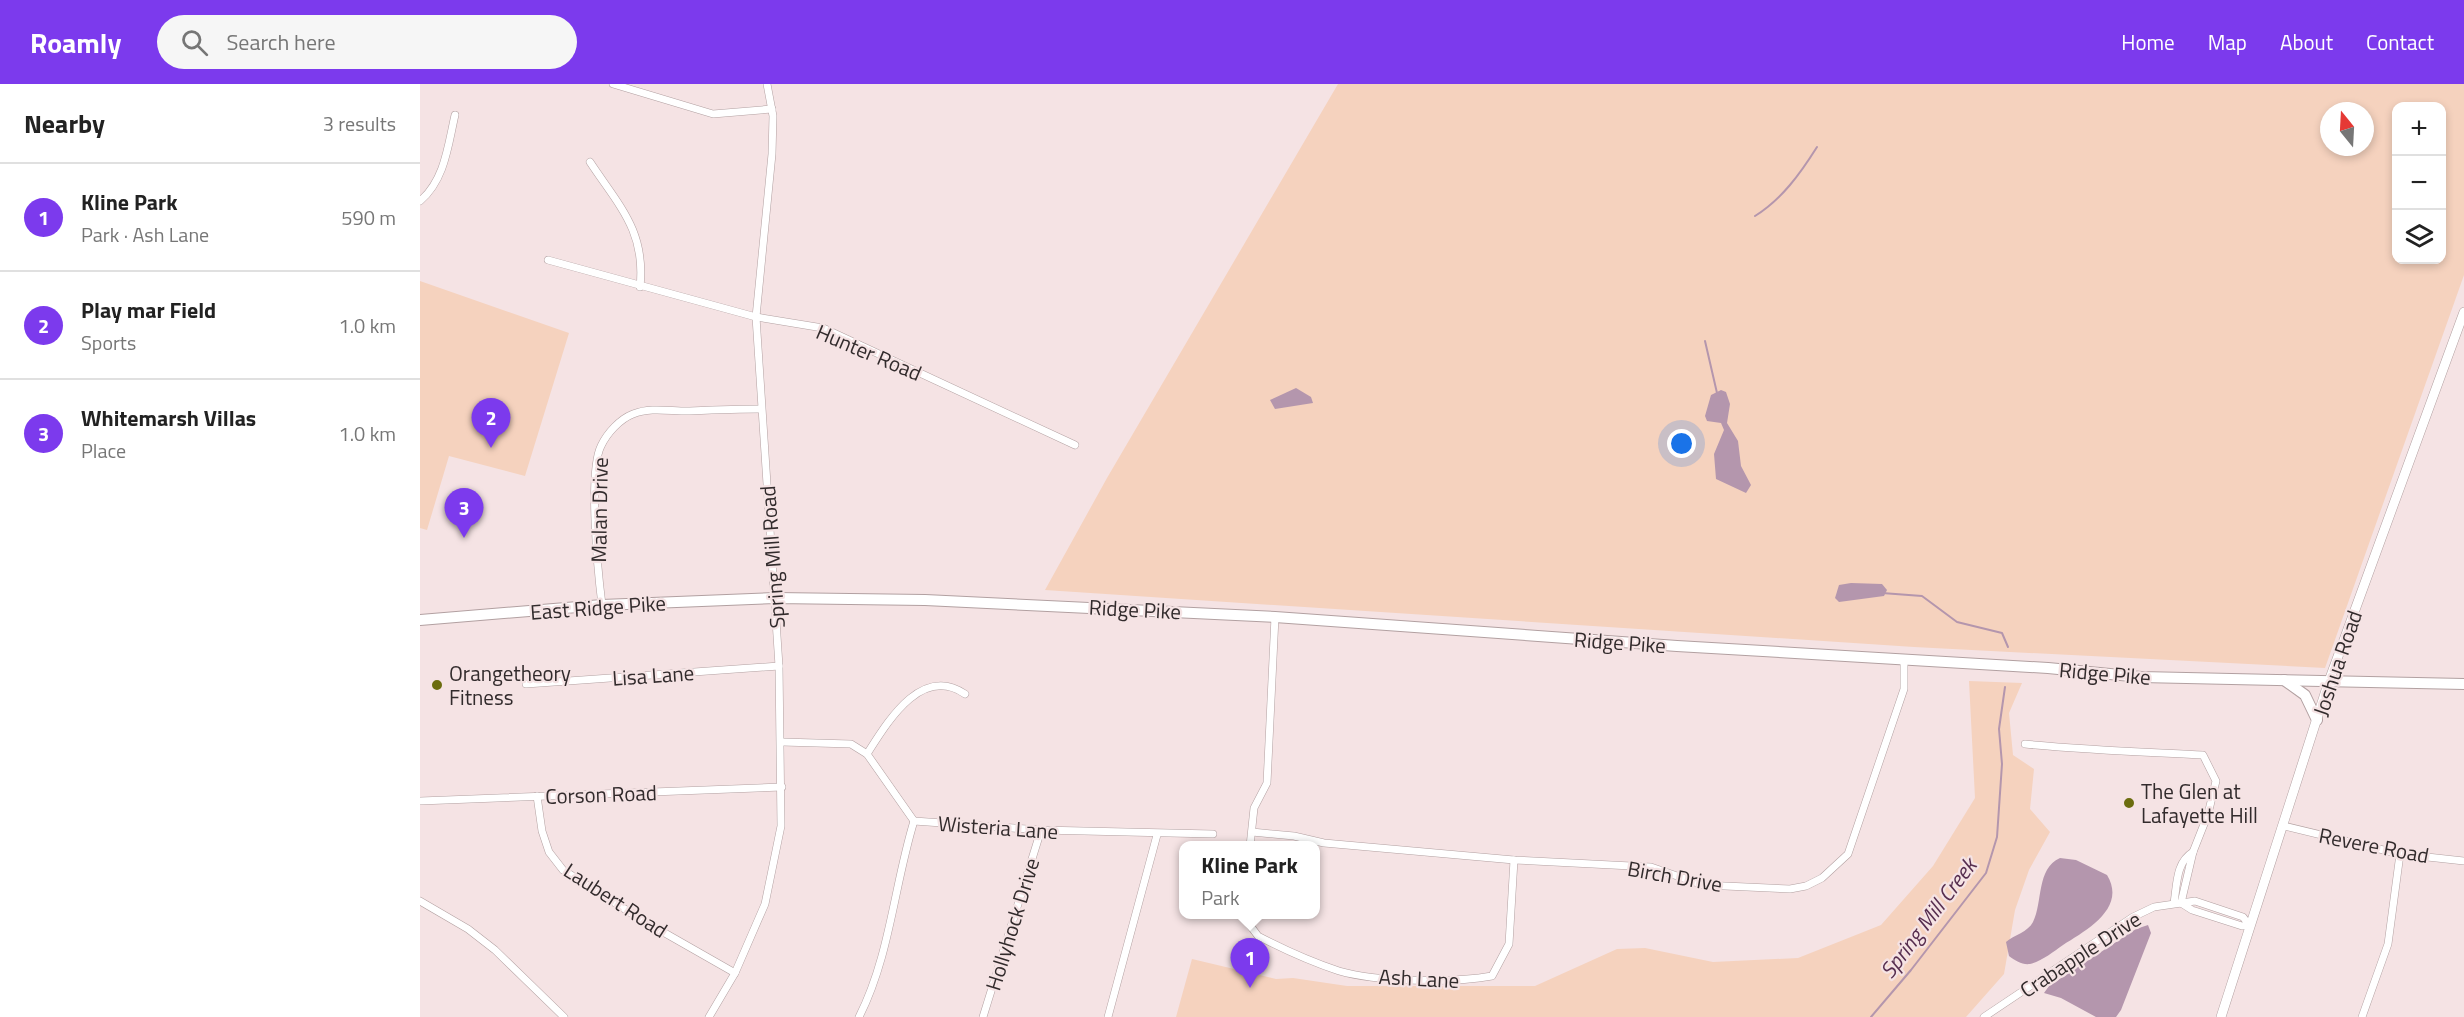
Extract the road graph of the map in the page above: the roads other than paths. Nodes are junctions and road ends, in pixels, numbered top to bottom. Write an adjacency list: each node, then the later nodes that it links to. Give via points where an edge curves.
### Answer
1 (613, 84): 3 (street, via 713,114)
2 (767, 84): 3 (street, Spring Mill Road)
3 (772, 109): 10 (street, Spring Mill Road, via 772,154)
4 (455, 115): 6 (street, via 443,166)
5 (590, 162): 8 (street, via 634,228 642,268)
6 (420, 201)
7 (548, 261): 8 (street, Hunter Road)
8 (640, 287): 10 (street, Hunter Road)
9 (2464, 312): 11 (main road, Joshua Road)
10 (756, 317): 12 (street, Spring Mill Road); 13 (street, Hunter Road, via 823,328)
11 (2462, 323): 21 (main road, Joshua Road)
12 (761, 409): 14 (street, Spring Mill Road); 15 (street, Malan Drive, via 655,409 633,414 610,433 596,461 596,552)
13 (1075, 445)
14 (775, 597): 15 (main road, East Ridge Pike); 16 (main road, Ridge Pike); 19 (street, Spring Mill Road)
15 (602, 605): 17 (main road, East Ridge Pike)
16 (1275, 617): 18 (main road, Ridge Pike); 35 (street, via 1267,783 1254,808)
17 (420, 620)
18 (1904, 659): 20 (main road, Ridge Pike, via 2162,678); 43 (street, Birch Drive, via 1904,689 1848,854 1822,878 1790,889 1703,885 1651,867)
19 (779, 666): 22 (street, Lisa Lane); 26 (street, Spring Mill Road)
20 (2284, 680): 21 (main road, Ridge Pike); 25 (main road, via 2305,695)
21 (2329, 681): 23 (main road, Ridge Pike); 25 (main road, Joshua Road)
22 (526, 684)
23 (2464, 684)
24 (965, 694): 28 (street, via 955,687 935,688 905,701)
25 (2317, 720): 33 (main road, Joshua Road)
26 (782, 742): 28 (street, via 850,744); 29 (street, Spring Mill Road)
27 (2025, 744): 41 (street, via 2098,752 2203,755 2216,781)
28 (867, 754): 32 (street)
29 (782, 787): 30 (street, Corson Road); 51 (street, Spring Mill Road, via 781,826 765,904)
30 (537, 796): 31 (street, Corson Road); 51 (street, Laubert Road, via 549,852 564,870)
31 (420, 801)
32 (914, 821): 34 (street, Wisteria Lane); 54 (street, Wisteria Lane, via 877,975)
33 (2284, 826): 42 (street, Revere Road); 50 (main road, Joshua Road)
34 (1041, 830): 37 (street, Wisteria Lane); 55 (street, Hollyhock Drive)
35 (1252, 832): 38 (street); 39 (street, Birch Drive)
36 (1214, 834): 37 (street, Wisteria Lane)
37 (1157, 835): 56 (street)
38 (1251, 841)
39 (1315, 841)
40 (1320, 842): 43 (street, Birch Drive)
41 (2193, 852): 45 (street, via 2184,857); 46 (street)
42 (2400, 854): 44 (street, Revere Road); 59 (street, via 2388,944)
43 (1514, 860): 49 (street, Ash Lane, via 1509,944 1492,976 1466,981 1340,971 1258,936)
44 (2464, 861)
45 (2179, 872): 46 (street); 48 (street)
46 (2189, 874): 48 (street)
47 (420, 901): 52 (street, via 495,950)
48 (2178, 903): 50 (street, Crabapple Drive, via 2195,901 2243,917); 57 (street, Crabapple Drive, via 2154,907 2133,917)
49 (1248, 919)
50 (2249, 926): 58 (main road, Joshua Road)
51 (735, 973): 53 (street, Spring Mill Road)
52 (564, 1017)
53 (709, 1017)
54 (859, 1017)
55 (983, 1017)
56 (1108, 1017)
57 (1984, 1017)
58 (2222, 1017)
59 (2362, 1017)

